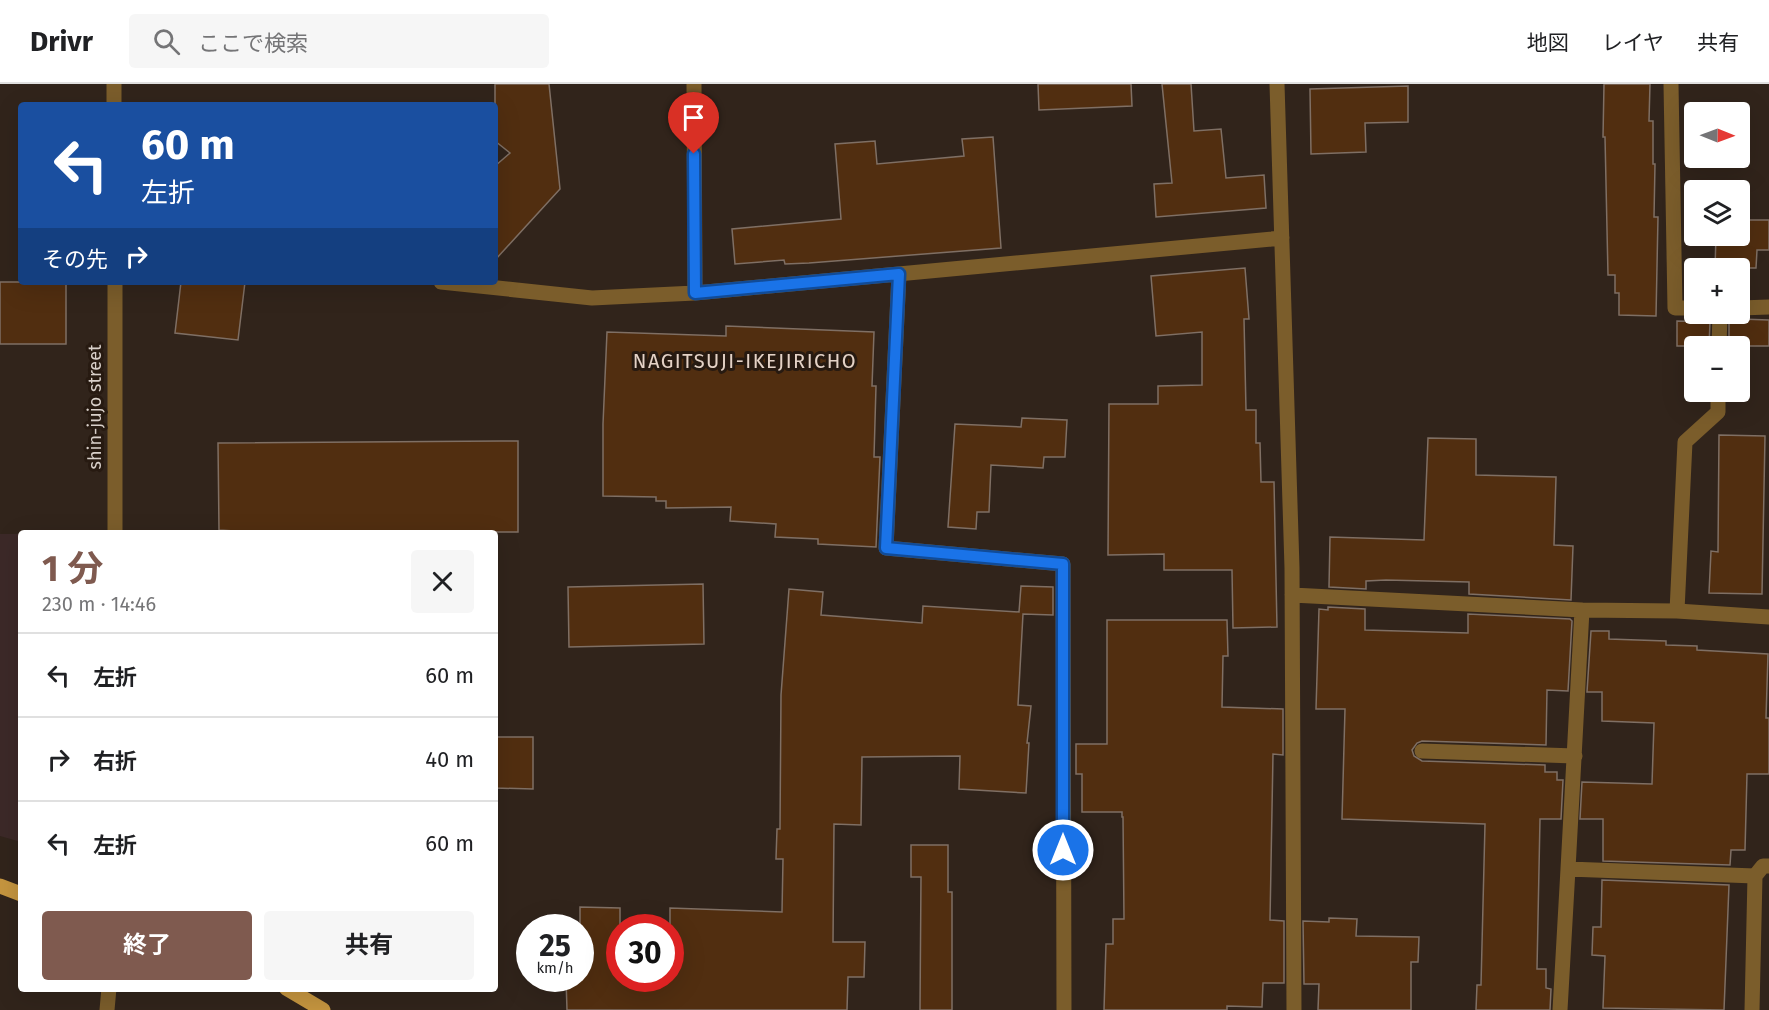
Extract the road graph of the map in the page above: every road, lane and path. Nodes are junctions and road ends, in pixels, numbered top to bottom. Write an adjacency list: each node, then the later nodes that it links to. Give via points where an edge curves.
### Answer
1 (114, 84): 5 (street)
2 (694, 84): 10 (street)
3 (1277, 84): 6 (street)
4 (1671, 84): 13 (street, via 1675,309)
5 (114, 102)
6 (1282, 238): 7 (street); 16 (street)
7 (899, 274): 10 (street); 31 (street, via 886,548 1063,564)
8 (115, 285): 15 (street, shin-jujo street)
9 (469, 285): 10 (street, via 592,298)
10 (695, 293)
11 (1769, 307): 12 (street)
12 (1750, 308)
13 (1684, 309)
14 (1718, 402): 18 (street, via 1718,412 1684,442)
15 (115, 530)
16 (1292, 595): 17 (street); 32 (street)
17 (1582, 610): 18 (street); 21 (street)
18 (1677, 611): 19 (street)
19 (1769, 617)
20 (1422, 751): 21 (street)
21 (1575, 756): 23 (street)
22 (1769, 866): 24 (street, via 1763,866)
23 (1568, 869): 24 (street); 33 (street)
24 (1755, 876): 34 (street)
25 (0, 886): 26 (main road)
26 (18, 893)
27 (109, 992): 29 (street)
28 (293, 992): 30 (main road)
29 (107, 1010)
30 (323, 1010)
31 (1064, 1010)
32 (1294, 1010)
33 (1560, 1010)
34 (1752, 1010)

